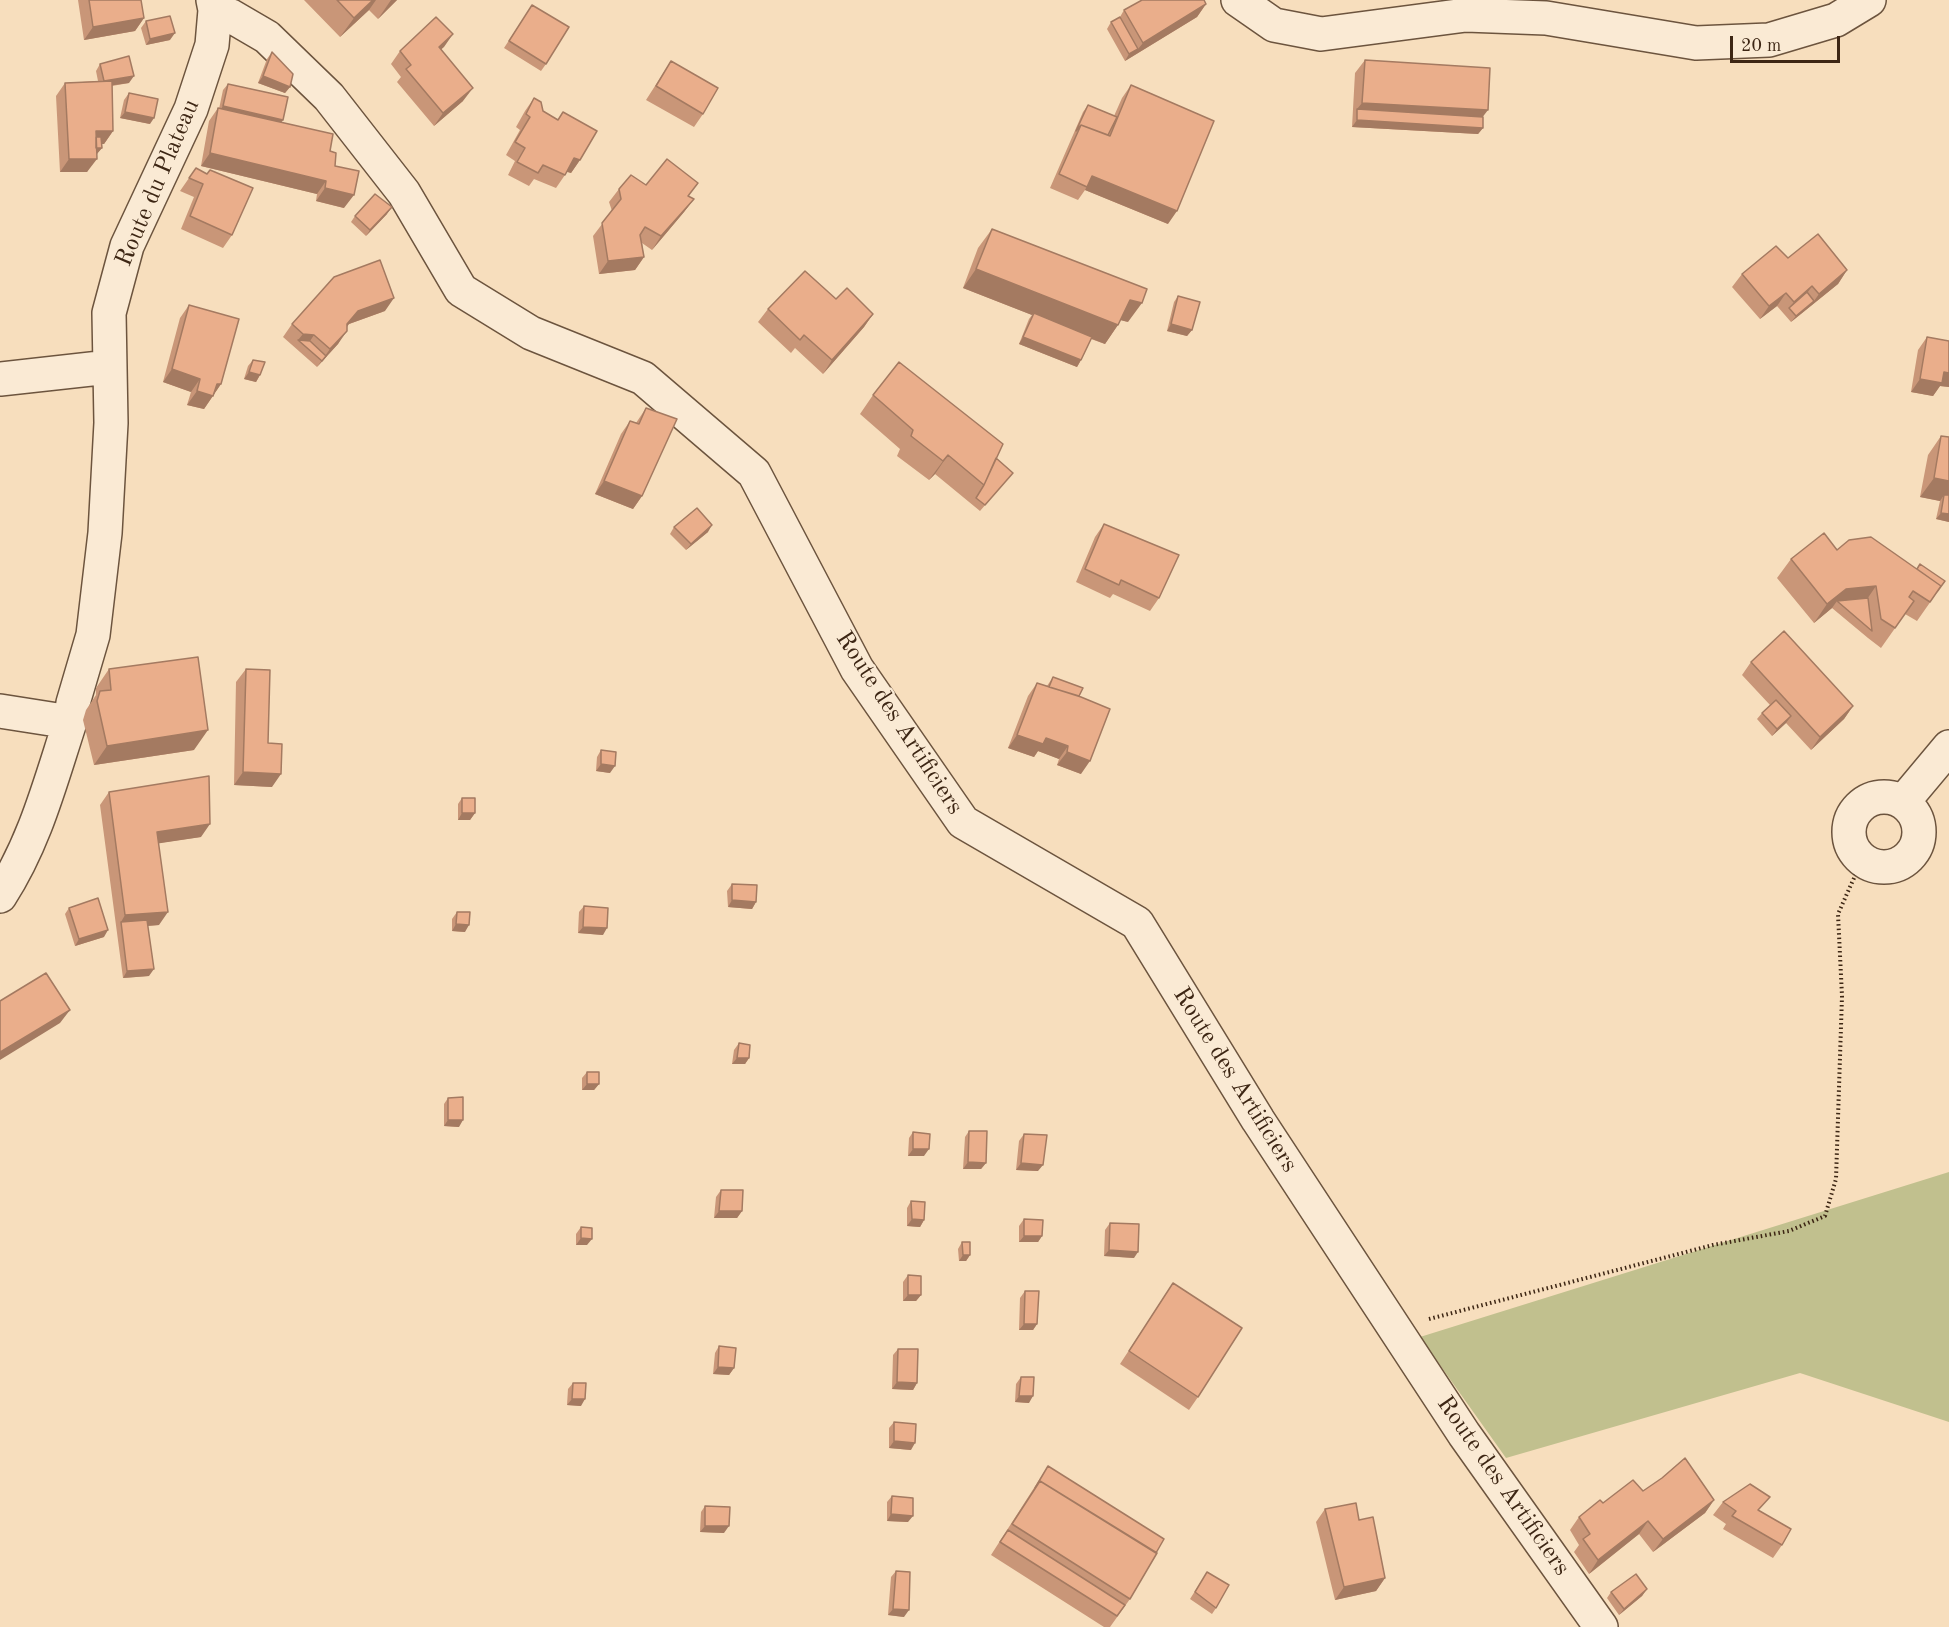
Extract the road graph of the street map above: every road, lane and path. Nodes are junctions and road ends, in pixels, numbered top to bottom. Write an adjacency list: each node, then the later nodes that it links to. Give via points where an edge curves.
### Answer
1 (1238, 0): 2 (street, via 1274,25 1321,34 1466,15 1546,18 1696,43 1769,40 1836,20)
2 (1869, 0)
3 (214, 5): 4 (street, Route du Plateau, via 212,45 191,109 127,246 108,313); 12 (street, Route des Artificiers, via 267,37 328,97 404,193 461,290 531,333 643,378 754,473 857,669 963,822 1137,923 1258,1120)
4 (109, 368): 5 (street); 7 (street, Route du Plateau, via 111,423 105,533 93,635)
5 (0, 379)
6 (0, 711): 7 (street)
7 (70, 722): 11 (street, Route du Plateau, via 34,832)
8 (1949, 747): 9 (street)
9 (1903, 802): 10 (street, via 1880,798 1859,807 1849,828 1854,851); 10 (street, via 1917,819 1918,842 1913,852 1896,866 1884,867)
10 (1862, 860): 12 (path, via 1838,914 1842,996 1836,1179 1825,1216 1789,1232 1713,1245)
11 (0, 896)
12 (1396, 1328): 13 (street, Route des Artificiers, via 1464,1434)
13 (1601, 1627)

